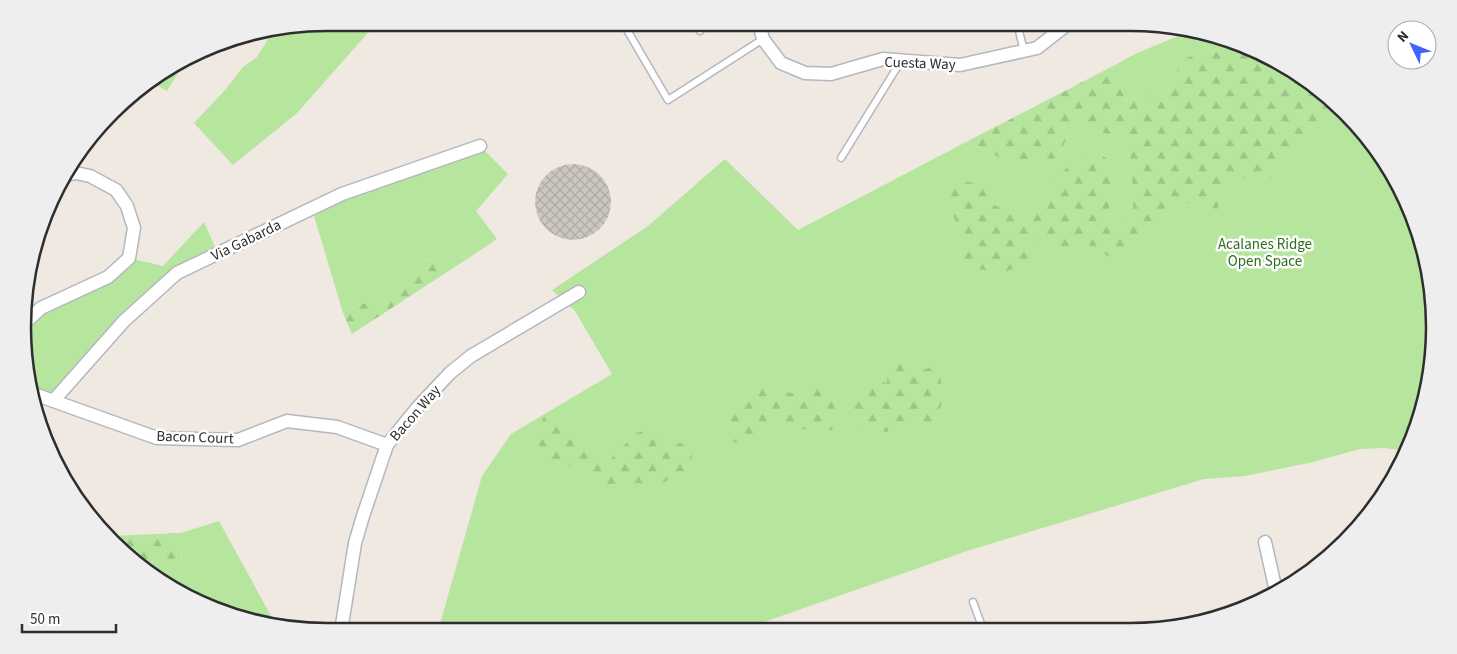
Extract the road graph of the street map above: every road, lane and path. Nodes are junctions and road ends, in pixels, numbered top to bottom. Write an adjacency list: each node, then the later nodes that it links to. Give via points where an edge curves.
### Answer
1 (628, 31): 5 (lane, via 668,100)
2 (761, 31): 5 (street, Cuesta Way)
3 (1019, 31): 6 (lane)
4 (1059, 31): 6 (street, Cuesta Way, via 1037,48)
5 (763, 39): 7 (street, Cuesta Way, via 780,63 805,73 831,74 883,59)
6 (1024, 51): 7 (street, Cuesta Way, via 960,65)
7 (901, 60): 9 (lane)
8 (480, 146): 14 (street, Via Gabarda, via 342,194 177,273 124,322)
9 (841, 158)
10 (75, 173): 12 (street, via 90,176 116,190 128,206 134,228 129,258 108,277 41,308)
11 (579, 292): 15 (street, Bacon Way, via 471,356 450,373)
12 (32, 317)
13 (39, 396): 14 (street, Bacon Court)
14 (54, 400): 15 (street, Bacon Court, via 157,438 238,440 287,421 338,427)
15 (387, 445): 19 (street, Bacon Way, via 355,543)
16 (1265, 542): 17 (street)
17 (1275, 585)
18 (972, 602): 20 (lane)
19 (342, 623)
20 (980, 623)

